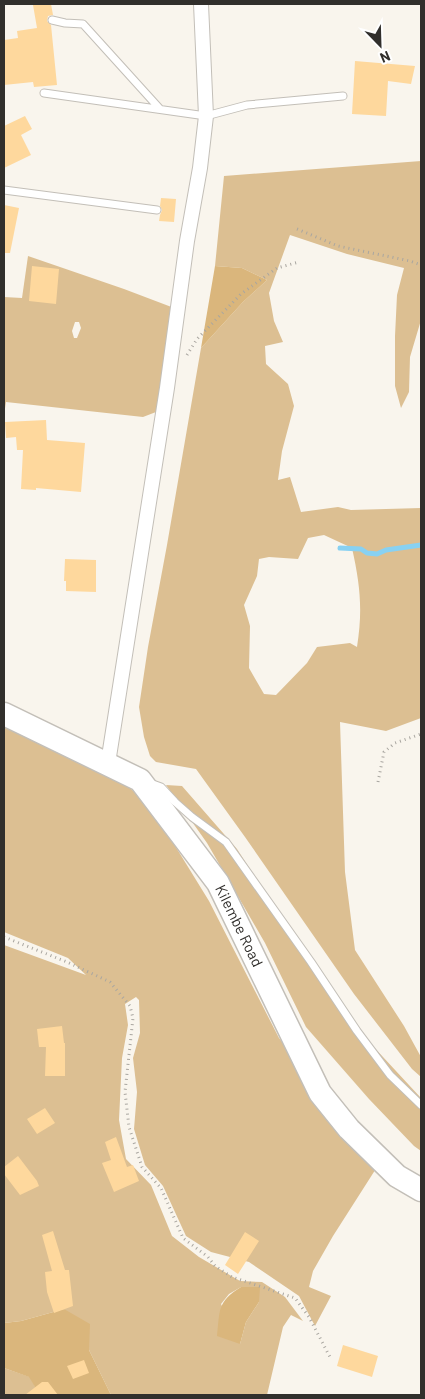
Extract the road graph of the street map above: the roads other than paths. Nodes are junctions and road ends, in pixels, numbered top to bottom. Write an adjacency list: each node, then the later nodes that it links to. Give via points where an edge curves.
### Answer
1 (202, 5): 6 (street)
2 (52, 20): 5 (lane, via 83,24)
3 (44, 93): 5 (lane)
4 (342, 96): 6 (lane, via 247,105)
5 (160, 109): 6 (lane)
6 (206, 116): 10 (street)
7 (4, 190): 8 (lane)
8 (157, 210)
9 (4, 714): 10 (main road, Kilembe Road)
10 (108, 763): 11 (main road, Kilembe Road)
11 (140, 780): 12 (lane, via 161,787 180,807 226,842 357,1031 390,1075); 13 (main road, Kilembe Road, via 218,883 320,1093 397,1176)
12 (421, 1105)
13 (421, 1190)

